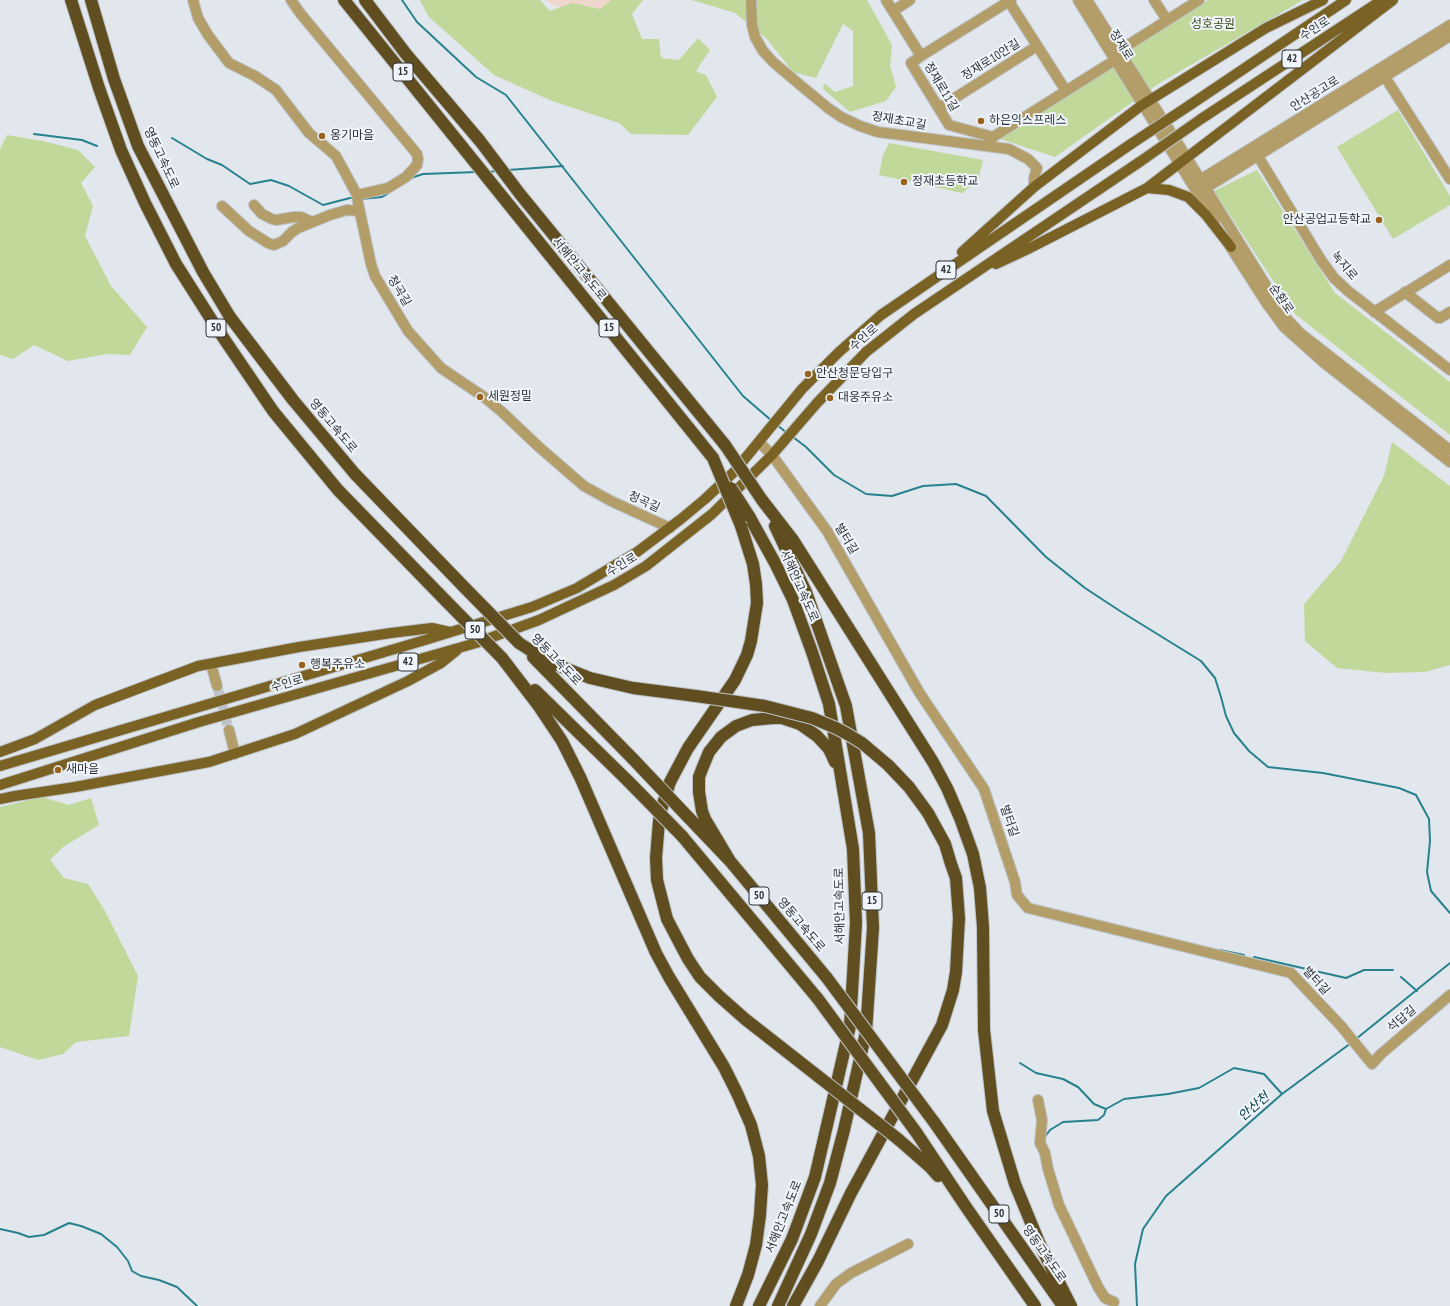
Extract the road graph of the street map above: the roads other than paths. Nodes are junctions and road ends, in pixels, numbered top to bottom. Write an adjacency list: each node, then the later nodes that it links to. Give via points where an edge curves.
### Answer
1 (71, 0): 61 (highway, 50, bridge, via 121,150 176,264 216,327 273,412 338,490)
2 (91, 0): 59 (highway, 영동고속도로 / 50, bridge, via 114,79 138,146 202,272 230,317 293,400 355,474)
3 (193, 0): 38 (street, 청곡길, via 198,18 229,63 276,90 309,133 336,156)
4 (291, 0): 38 (street, via 417,154 417,165 406,177 388,188)
5 (344, 0): 56 (highway, 서해안고속도로 / 15, bridge, via 713,458)
6 (366, 0): 55 (highway, 서해안고속도로 / 15, bridge, via 406,54 480,141 520,194 725,445)
7 (751, 0): 31 (street, 정재초교길, via 752,25 763,51 841,117 878,132)
8 (886, 0): 19 (street)
9 (910, 0): 19 (street)
10 (1009, 0): 23 (street, 정재로10안길); 25 (street, 정재로11길)
11 (1078, 0): 24 (street, 정재로)
12 (1087, 0): 24 (street, 정재로)
13 (1154, 0): 20 (street)
14 (1199, 0): 20 (street)
15 (1323, 0): 28 (main road, via 1266,28)
16 (1346, 0): 46 (main road, 수인로 / 42, bridge)
17 (1382, 0): 45 (main road, 수인로 / 42, bridge)
18 (1393, 0): 33 (main road)
19 (893, 11): 25 (street)
20 (1166, 20): 24 (street)
21 (1450, 25): 32 (street, 안산공고로)
22 (1450, 36): 26 (street, 안산공고로)
23 (1037, 46): 27 (street, 정재로10안길); 29 (street, 정재로10안길)
24 (1115, 55): 27 (street); 28 (street, 정재로)
25 (921, 56): 29 (street, 정재로11길, via 911,63)
26 (1385, 77): 32 (street, 안산공고로); 34 (street)
27 (1066, 91): 30 (street)
28 (1146, 102): 33 (street, 순환로); 36 (main road)
29 (939, 108): 30 (street, 정재로11길, via 949,125)
30 (993, 137): 31 (street)
31 (987, 146): 36 (street, 정재초교길, via 1008,148 1028,159 1037,168)
32 (1255, 152): 35 (street, 안산공고로); 48 (street, 녹지로, via 1334,278)
33 (1183, 161): 35 (street, 순환로); 37 (main road)
34 (1450, 179)
35 (1199, 186): 43 (street, 순환로); 52 (street, 순환로, via 1286,318 1300,333)
36 (1034, 187): 46 (main road)
37 (1147, 188): 43 (main road, via 1169,190 1188,197); 45 (main road)
38 (358, 195): 41 (street, 청곡길)
39 (254, 205): 42 (street, via 262,214 272,219 294,217)
40 (222, 206): 42 (street, via 249,231 274,245)
41 (360, 211): 42 (street, via 340,211); 57 (street, 청곡길, via 376,276 408,331 441,368 484,397 584,486 611,502)
42 (312, 222)
43 (1231, 247): 54 (street, 순환로, via 1284,327 1323,362)
44 (1450, 265): 47 (street)
45 (967, 277): 53 (main road, 수인로 / 42, via 866,352)
46 (933, 278): 51 (main road, 수인로 / 42, via 881,314 802,389)
47 (1405, 292): 48 (street); 49 (street, via 1438,318)
48 (1374, 312): 50 (street, 녹지로)
49 (1450, 312)
50 (1449, 368)
51 (761, 438): 53 (street, 벌터길); 57 (main road, 수인로 / 42, via 734,472)
52 (1450, 450)
53 (775, 451): 60 (main road, 수인로 / 42, via 712,514 646,566 614,585 539,620); 73 (street, 벌터길, via 827,531 919,692 984,789 1017,895 1028,908 1291,973)
54 (1450, 462)
55 (762, 500): 80 (highway, 서해안고속도로 / 15, via 806,592 846,706 869,833 873,928 866,1032 844,1130 830,1183 811,1234); 85 (highway, via 793,540 933,762 969,841 982,910 984,1030 993,1111 1015,1184 1041,1247)
56 (745, 521): 68 (highway, 서해안고속도로 / 15, via 775,563 793,600 829,704); 75 (highway, bridge, via 757,603 751,641 735,680 688,748 670,782 662,806 656,858 657,880 667,919 700,977 719,996 898,1139 930,1167)
57 (670, 528): 58 (main road, 수인로 / 42, via 637,552 577,588 532,607)
58 (450, 632): 62 (main road, via 432,628 398,632); 67 (main road, 수인로 / 42)
59 (519, 643): 71 (highway, 영동고속도로 / 50, bridge); 81 (highway, bridge, via 547,661 590,678 633,688 771,707 812,718 836,728 862,743 909,787 928,812 945,844 956,878 959,918 956,972 942,1024)
60 (462, 647): 66 (main road, via 441,663 408,681 294,734); 69 (main road, 수인로 / 42, via 198,722)
61 (502, 658): 75 (highway, 50, bridge, via 682,836 818,999 916,1132); 78 (highway, via 562,741 656,953 724,1067 751,1125 762,1185 760,1215 748,1275)
62 (211, 664): 63 (street); 65 (main road, via 198,666 96,705 35,740)
63 (217, 686)
64 (229, 730): 66 (street)
65 (0, 752)
66 (235, 754): 70 (main road, via 209,762)
67 (0, 766)
68 (841, 774): 71 (highway, via 823,742 810,730 792,721 773,718 752,720 727,732 709,752 699,784 700,802 705,819); 79 (highway, 서해안고속도로 / 15, via 853,849 856,924 850,1026 815,1177 792,1239)
69 (0, 785)
70 (0, 799)
71 (730, 861): 84 (highway, 영동고속도로 / 50, bridge, via 827,978 934,1122)
72 (1450, 995): 73 (street, 석답길)
73 (1370, 1061)
74 (1038, 1100): 77 (street, via 1042,1120 1040,1143 1059,1205 1098,1287 1105,1298)
75 (966, 1207): 83 (highway, 50)
76 (908, 1244): 82 (street, via 851,1273 836,1284)
77 (1114, 1302)
78 (736, 1306)
79 (759, 1306)
80 (778, 1306)
81 (793, 1306)
82 (820, 1306)
83 (1036, 1306)
84 (1063, 1306)
85 (1071, 1306)

